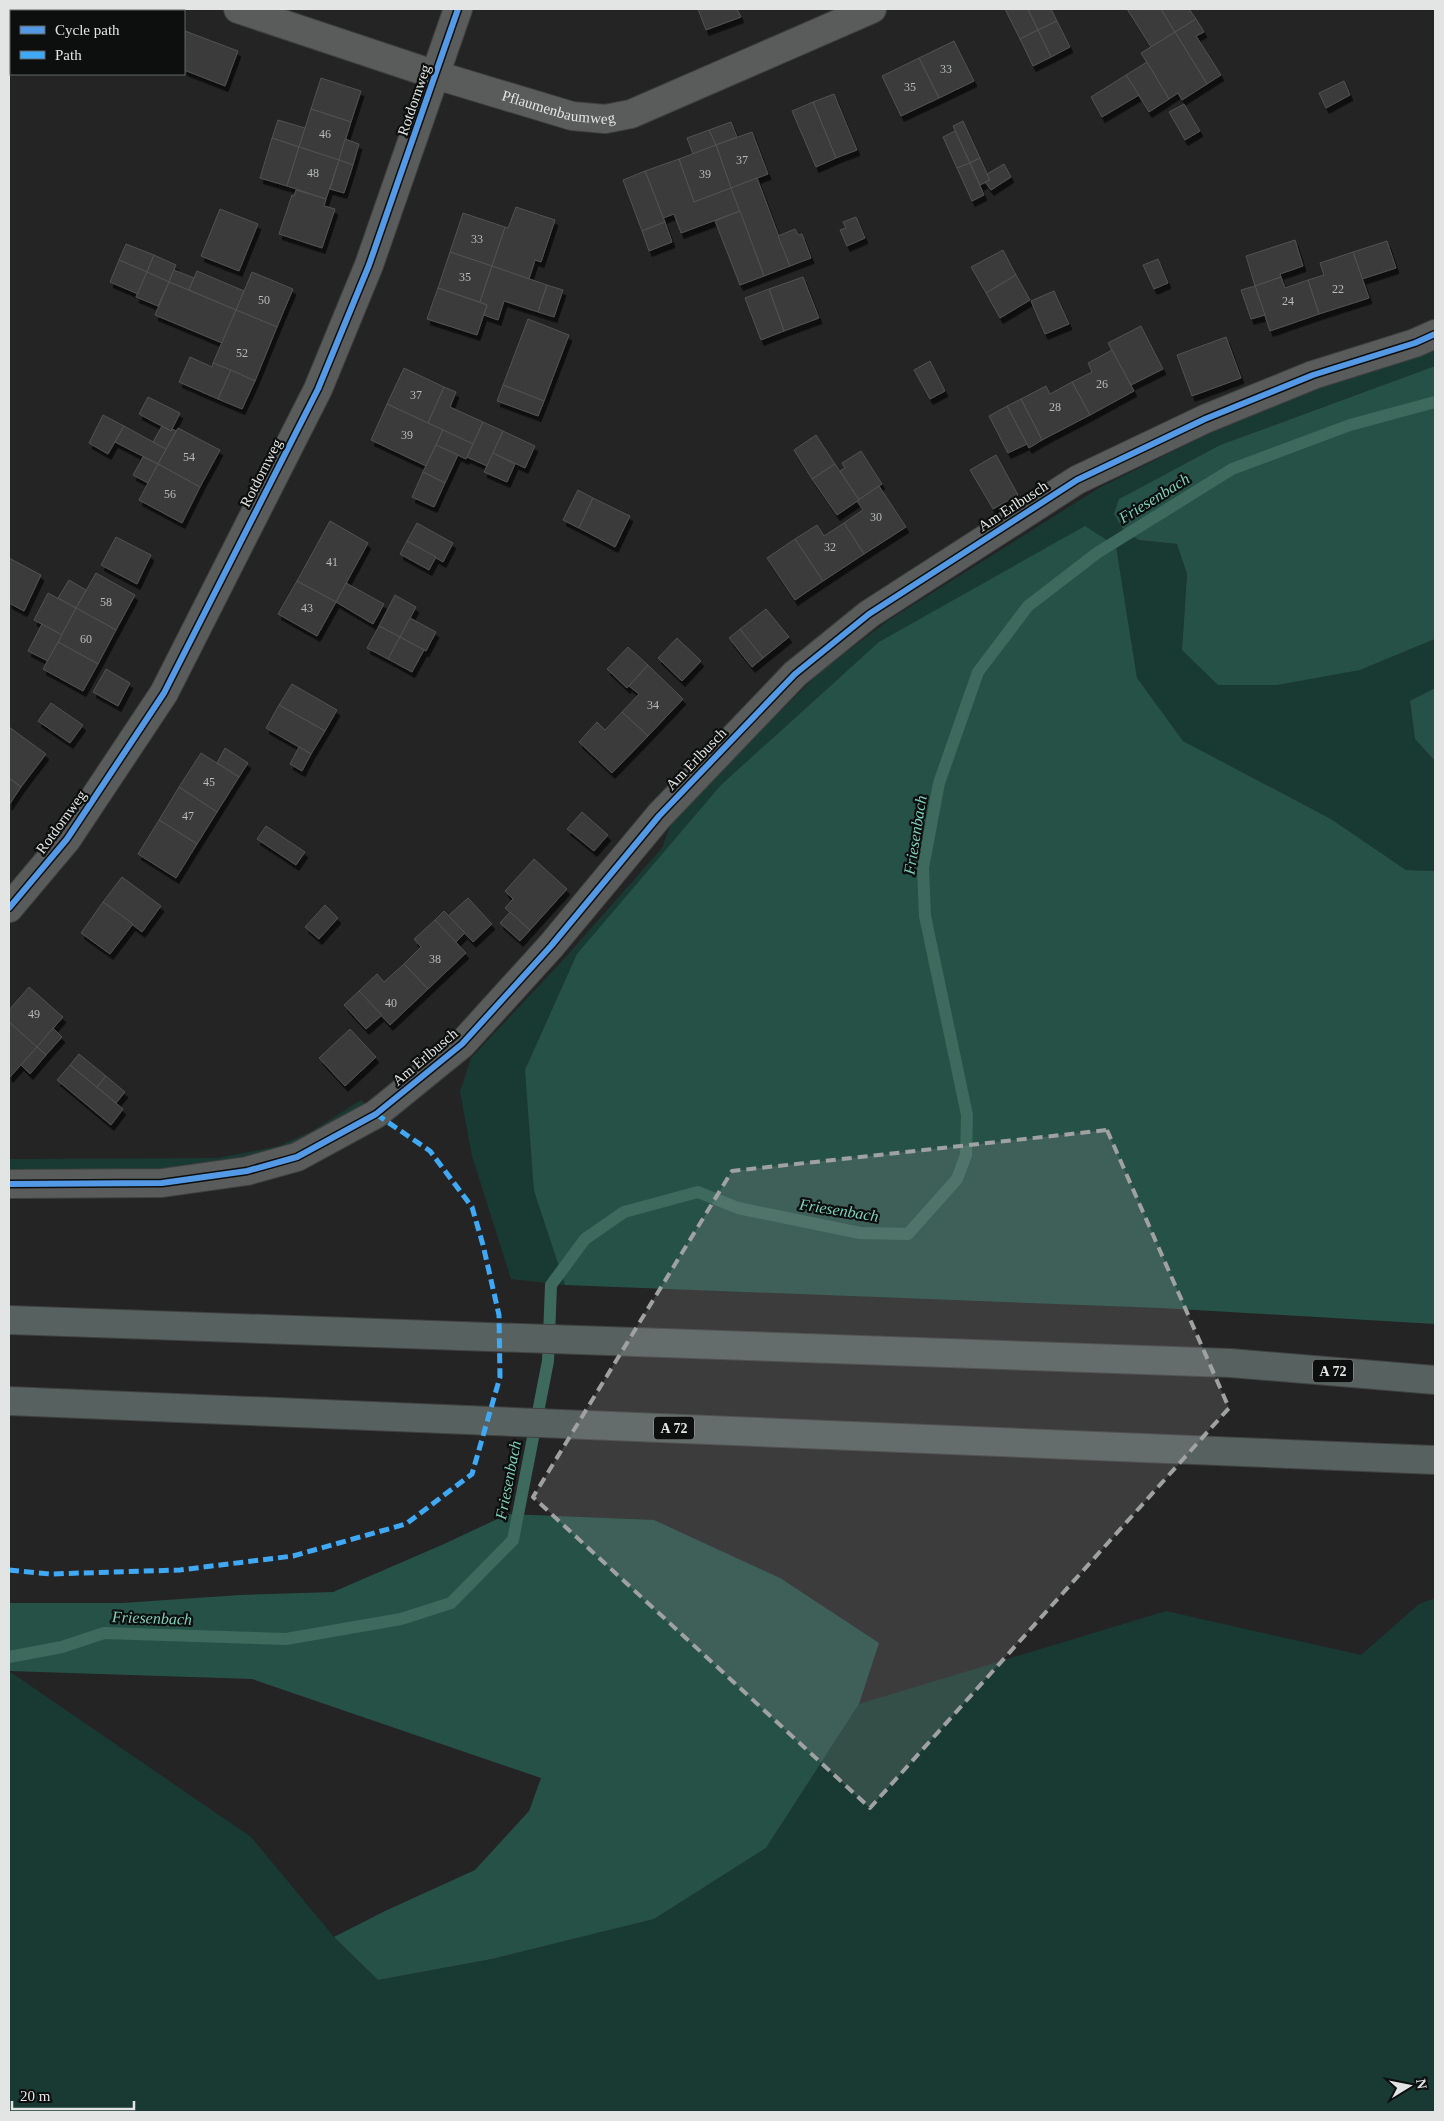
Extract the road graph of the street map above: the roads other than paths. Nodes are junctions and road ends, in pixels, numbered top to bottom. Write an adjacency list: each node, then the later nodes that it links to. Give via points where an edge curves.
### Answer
1 (238, 9): 4 (street, Pflaumenbaumweg)
2 (458, 9): 4 (street, Rotdornweg)
3 (872, 9): 4 (street, Pflaumenbaumweg, via 630,114 604,119 572,116)
4 (436, 74): 6 (street, Rotdornweg, via 369,265 318,389 164,693 67,838)
5 (1435, 334): 7 (street, Am Erlbusch, via 1313,374 1205,419 1077,480 869,614 795,674 659,816 551,946 462,1044 376,1114 297,1156 248,1171 162,1183)
6 (9, 908)
7 (9, 1184)
8 (9, 1320): 9 (highway, A 72, via 1230,1363)
9 (1435, 1380)
10 (9, 1400): 11 (highway, A 72)
11 (1435, 1460)

